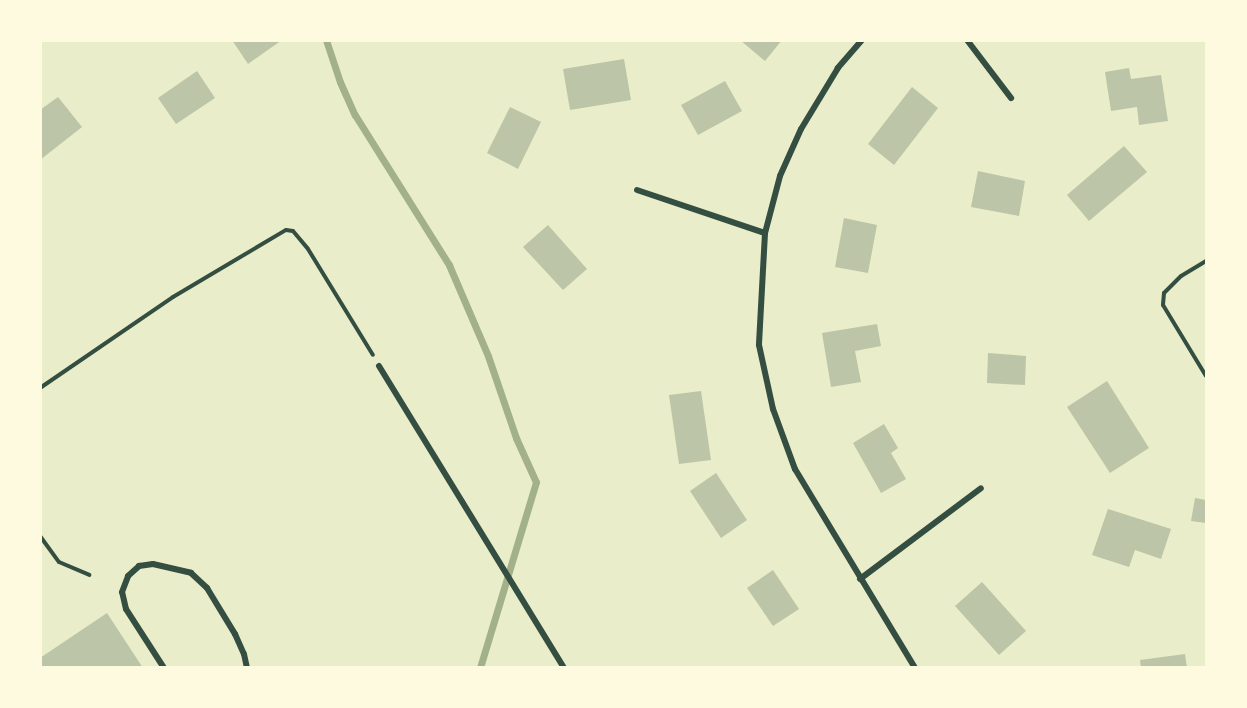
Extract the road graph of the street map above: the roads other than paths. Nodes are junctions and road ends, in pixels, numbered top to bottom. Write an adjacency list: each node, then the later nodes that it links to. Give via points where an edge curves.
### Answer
1 (862, 40): 5 (street, via 838,68 801,129 780,176)
2 (967, 40): 3 (street)
3 (1011, 98)
4 (637, 190): 5 (street)
5 (765, 233): 8 (street, via 759,345 773,409 795,469)
6 (379, 366): 11 (street)
7 (981, 488): 8 (street)
8 (860, 579): 12 (street)
9 (165, 668): 10 (street, via 126,609 122,592 128,576 139,566 153,564 191,573 207,588 235,634)
10 (247, 668)
11 (564, 668)
12 (915, 668)

